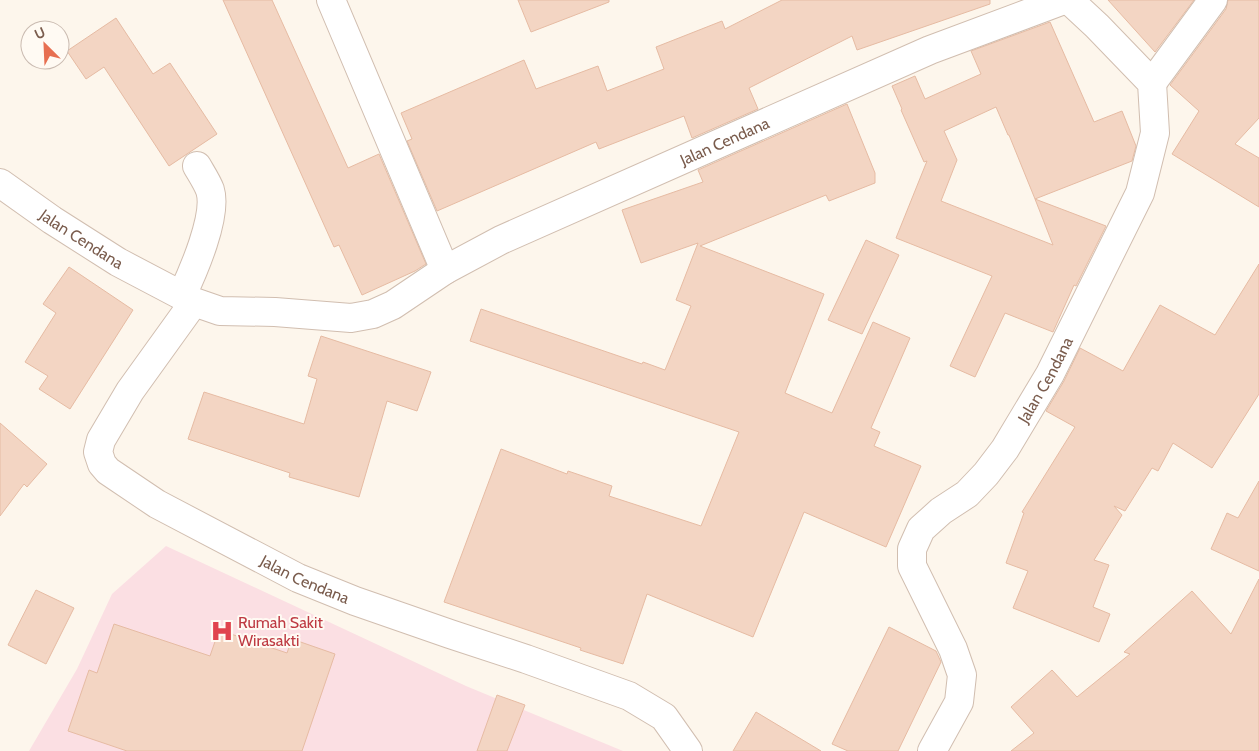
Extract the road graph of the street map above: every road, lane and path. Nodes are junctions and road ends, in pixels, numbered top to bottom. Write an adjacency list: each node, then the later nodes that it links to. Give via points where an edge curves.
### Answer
1 (331, 0): 8 (street)
2 (1064, 0): 8 (street, Jalan Cendana, via 930,50 501,240)
3 (1070, 0): 5 (street)
4 (1213, 0): 5 (street)
5 (1152, 83): 11 (street, Jalan Cendana, via 1155,133 1140,193 1050,374 1005,449 986,474 967,494 921,529 912,549 912,566 953,649 962,675 959,702)
6 (197, 166): 9 (street, via 210,191 210,211)
7 (0, 183): 9 (street, Jalan Cendana, via 118,262)
8 (445, 270): 9 (street, Jalan Cendana, via 393,305 373,314 351,318 220,311)
9 (188, 298): 10 (street, Jalan Cendana, via 101,440 98,452 108,471 157,504 298,578 355,601 629,696 664,717)
10 (688, 751)
11 (932, 751)

